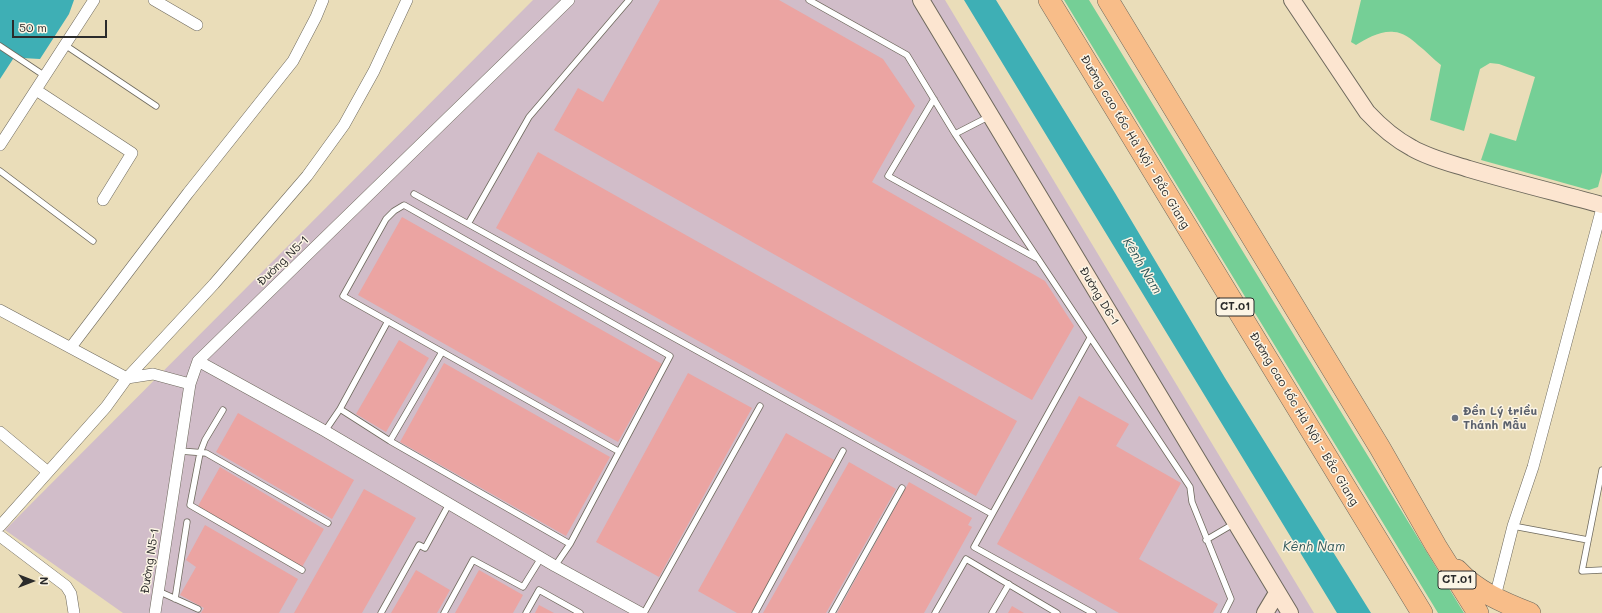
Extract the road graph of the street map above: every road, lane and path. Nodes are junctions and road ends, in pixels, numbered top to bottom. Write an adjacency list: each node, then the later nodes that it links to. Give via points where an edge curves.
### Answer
1 (94, 0): 13 (street)
2 (154, 0): 12 (street)
3 (322, 0): 33 (street, via 316,18 293,61 188,193)
4 (407, 0): 36 (street, via 374,71 344,125 307,176 214,284)
5 (569, 0): 35 (street, Đường N5-1)
6 (629, 0): 27 (lane, via 529,117)
7 (809, 0): 17 (lane, via 907,55)
8 (921, 0): 19 (street, Đường D6-1)
9 (1049, 0): 88 (highway, Đường cao tốc Hà Nội - Bắc Giang / CT.01)
10 (1108, 0): 61 (highway, CT.01, via 1380,448)
11 (1292, 0): 25 (street, via 1367,112 1400,141 1444,161 1491,176)
12 (198, 25)
13 (65, 45): 15 (street); 18 (lane)
14 (0, 46): 15 (lane)
15 (45, 76): 16 (street)
16 (36, 90): 21 (street); 24 (street, via 132,153)
17 (934, 98): 20 (lane); 29 (lane, via 888,176)
18 (156, 106)
19 (990, 116): 20 (lane); 55 (street, Đường D6-1)
20 (955, 134): 29 (lane)
21 (0, 145)
22 (0, 171): 28 (lane)
23 (414, 194): 27 (lane)
24 (103, 200)
25 (1602, 205)
26 (1602, 208): 56 (street, via 1533,467)
27 (468, 224): 52 (lane)
28 (93, 241)
29 (1037, 258): 32 (lane)
30 (0, 310): 33 (street)
31 (388, 321): 34 (lane); 39 (lane); 45 (lane, via 343,296 386,220 404,204 670,356)
32 (1090, 338): 52 (lane); 58 (lane, via 1190,487 1192,502)
33 (71, 347): 36 (street)
34 (442, 352): 43 (lane); 45 (lane)
35 (198, 361): 37 (street, Đường N5-1); 41 (street)
36 (127, 378): 37 (street, via 153,374); 48 (street, via 106,407)
37 (190, 384): 44 (street, Đường N5-1)
38 (760, 406): 72 (lane)
39 (340, 409): 41 (lane); 43 (lane)
40 (223, 410): 47 (lane)
41 (325, 431): 51 (street)
42 (0, 432): 48 (street)
43 (390, 441): 60 (lane)
44 (180, 451): 47 (lane); 67 (street, Đường N5-1)
45 (618, 451): 60 (lane)
46 (843, 451): 79 (lane)
47 (200, 453): 54 (lane, via 206,453); 64 (lane, via 190,505)
48 (48, 472): 57 (street)
49 (1602, 472): 59 (lane)
50 (902, 488): 80 (lane)
51 (449, 504): 62 (street); 75 (lane, via 425,548 419,545)
52 (992, 514): 84 (lane, via 974,548)
53 (187, 522): 70 (lane)
54 (328, 523)
55 (1236, 523): 58 (lane); 68 (street, Đường D6-1)
56 (1513, 526): 59 (lane); 69 (street)
57 (0, 534): 73 (street, via 66,586 71,594)
58 (1206, 540): 85 (lane, via 1231,599)
59 (1588, 540): 65 (lane, via 1582,571)
60 (570, 544): 63 (lane)
61 (1436, 546): 69 (highway, via 1464,577); 89 (highway, CT.01)
62 (541, 558): 63 (street); 76 (lane, via 523,587 473,560)
63 (555, 566): 72 (street)
64 (302, 570)
65 (1602, 570)
66 (1009, 584): 81 (lane, via 966,559); 82 (lane); 83 (lane)
67 (158, 591): 70 (lane); 74 (street, Đường N5-1)
68 (1277, 593): 86 (street); 87 (street, Đường D6-1)
69 (1495, 597): 90 (highway)
70 (175, 599): 71 (lane)
71 (198, 609)
72 (638, 612)
73 (74, 613)
74 (155, 613)
75 (381, 613)
76 (444, 613)
77 (526, 613): 78 (lane, via 540,590)
78 (580, 613)
79 (755, 613)
80 (832, 613)
81 (935, 613)
82 (992, 613)
83 (1058, 613)
84 (1093, 613)
85 (1224, 613)
86 (1265, 613)
87 (1290, 613)
88 (1422, 613)
89 (1478, 613)
90 (1530, 613)

